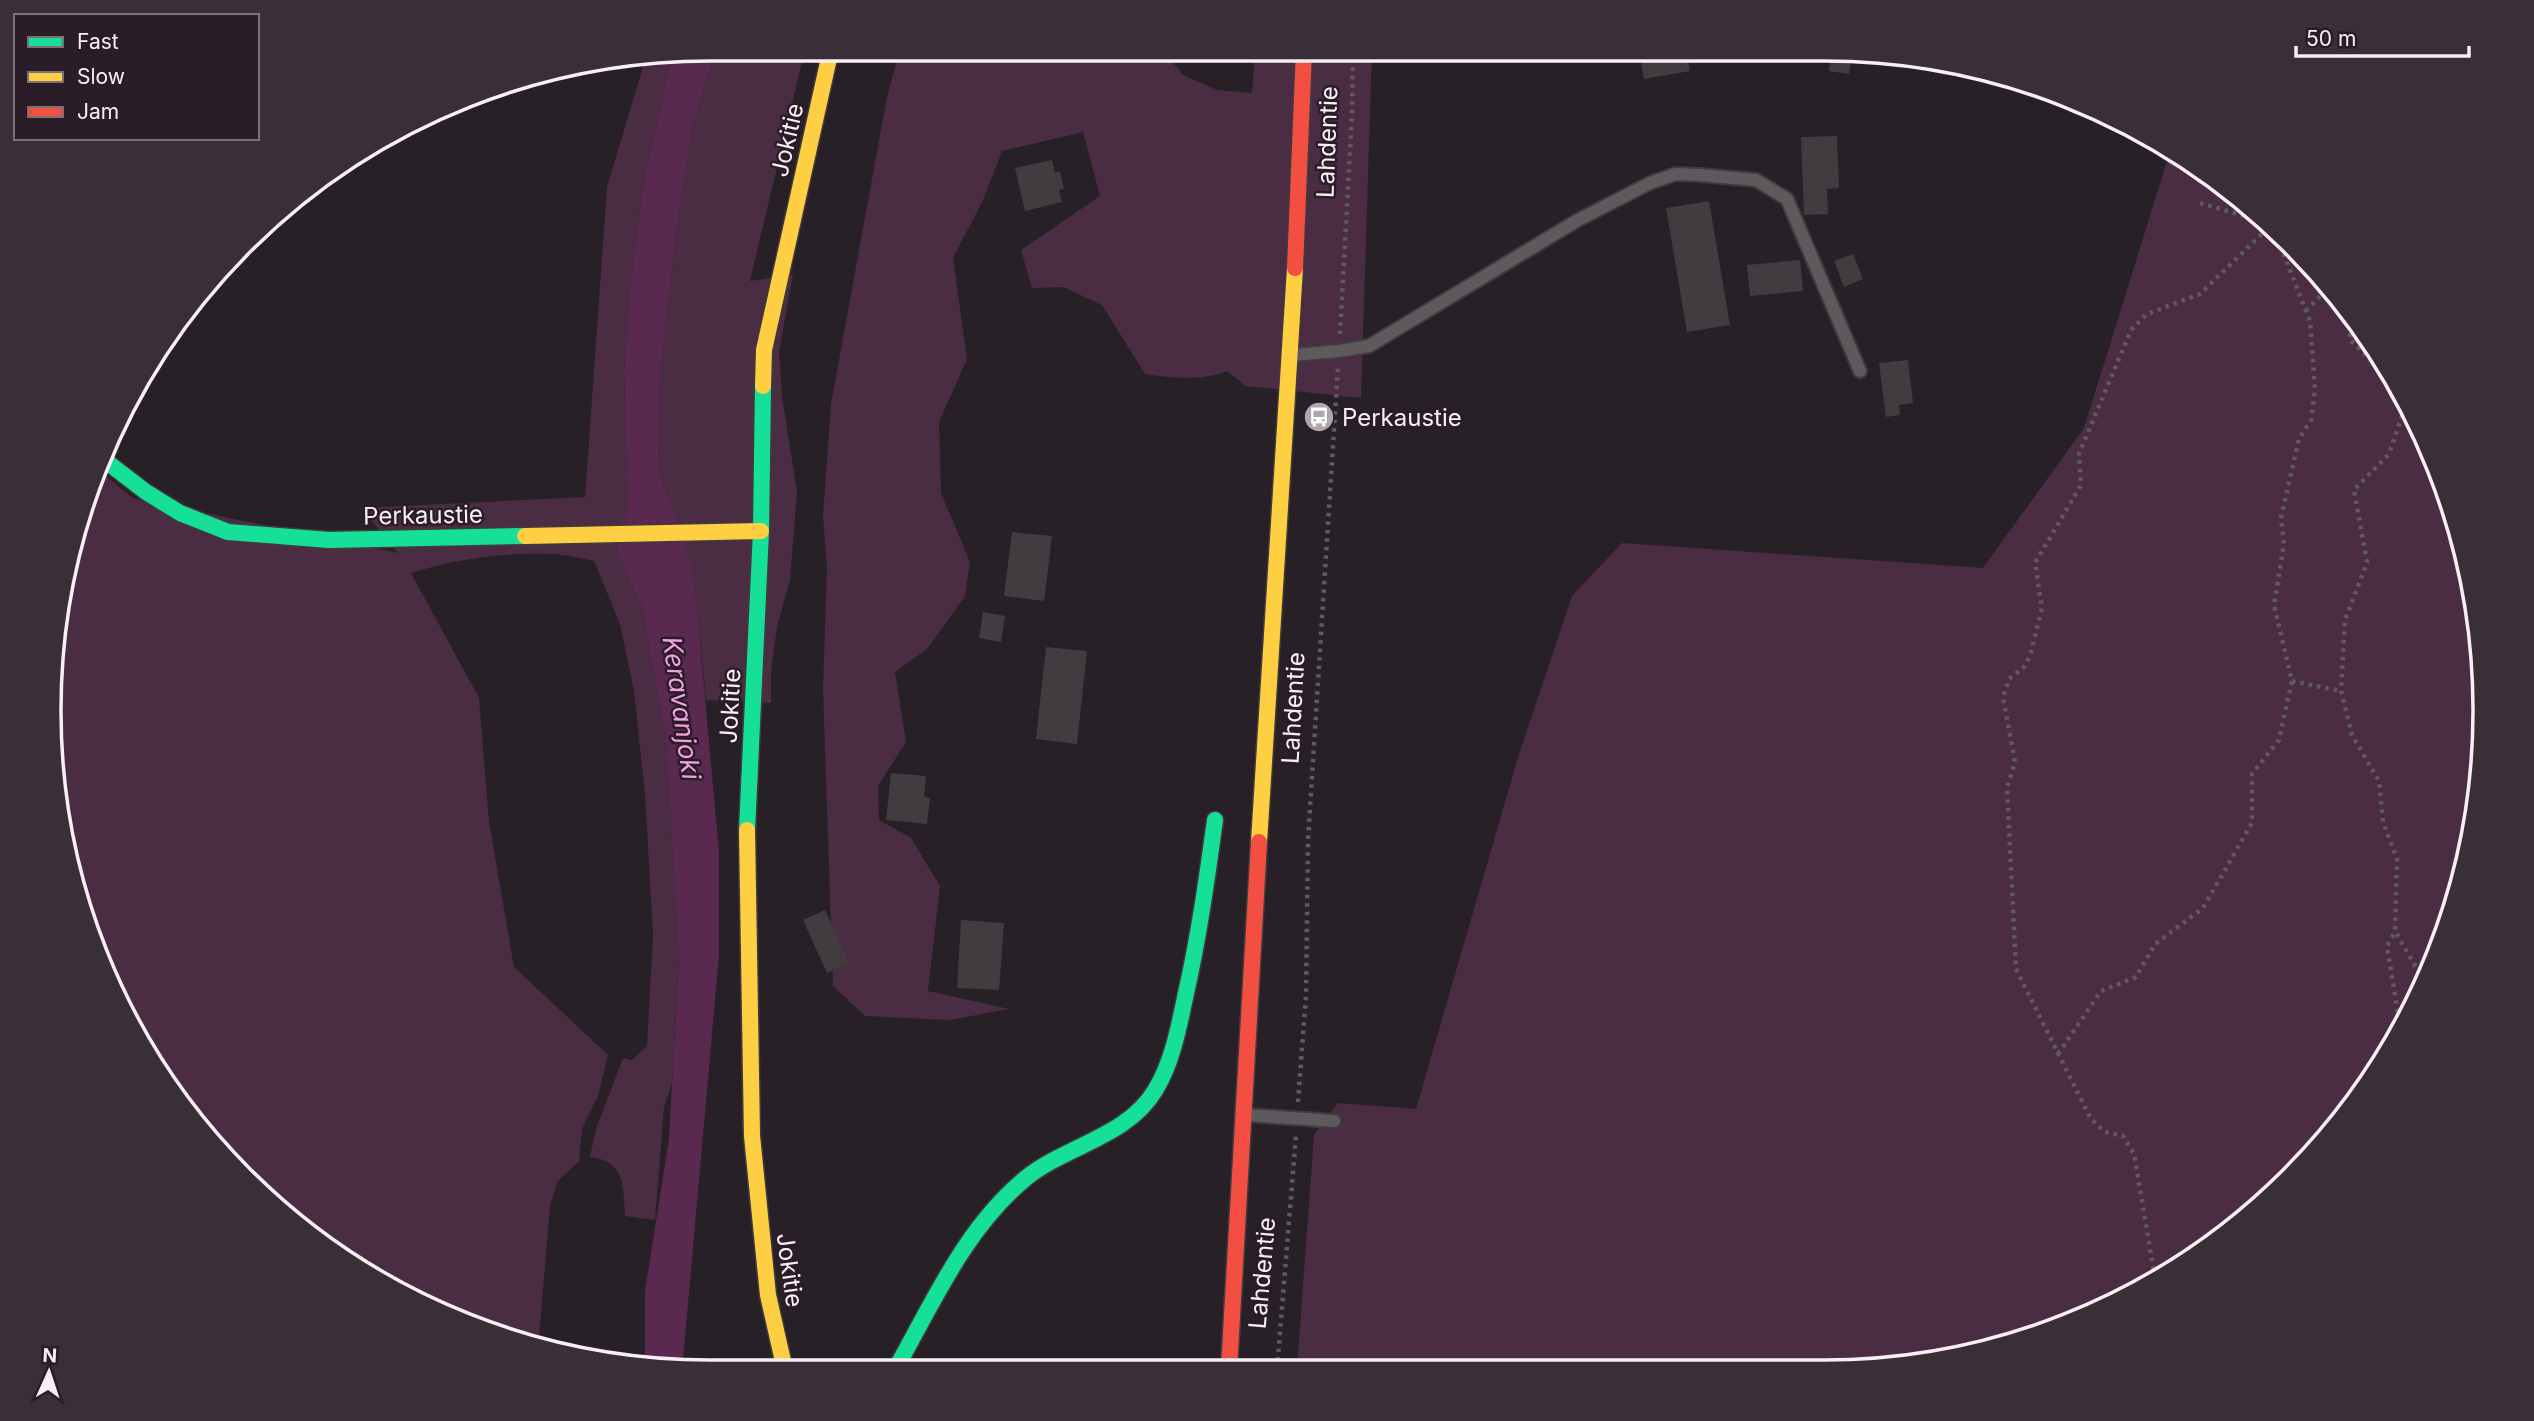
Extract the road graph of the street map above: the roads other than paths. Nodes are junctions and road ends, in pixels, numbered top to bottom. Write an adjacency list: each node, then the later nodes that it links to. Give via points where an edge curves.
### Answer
1 (828, 61): 6 (street, Jokitie, via 764,350)
2 (1304, 61): 3 (street, Lahdentie)
3 (1289, 355): 4 (lane, via 1369,346 1578,220 1676,174 1756,180 1787,199); 8 (street, Lahdentie)
4 (1860, 371)
5 (110, 464): 6 (street, Perkaustie, via 180,513 228,532 329,540)
6 (761, 531): 10 (street, Jokitie, via 747,828 752,1136 768,1295)
7 (1215, 820): 11 (street, via 1201,924 1178,1031 1155,1091 1133,1118 1029,1176 999,1202 962,1250)
8 (1242, 1115): 9 (lane); 12 (street, Lahdentie)
9 (1334, 1121)
10 (783, 1360)
11 (901, 1360)
12 (1229, 1360)

